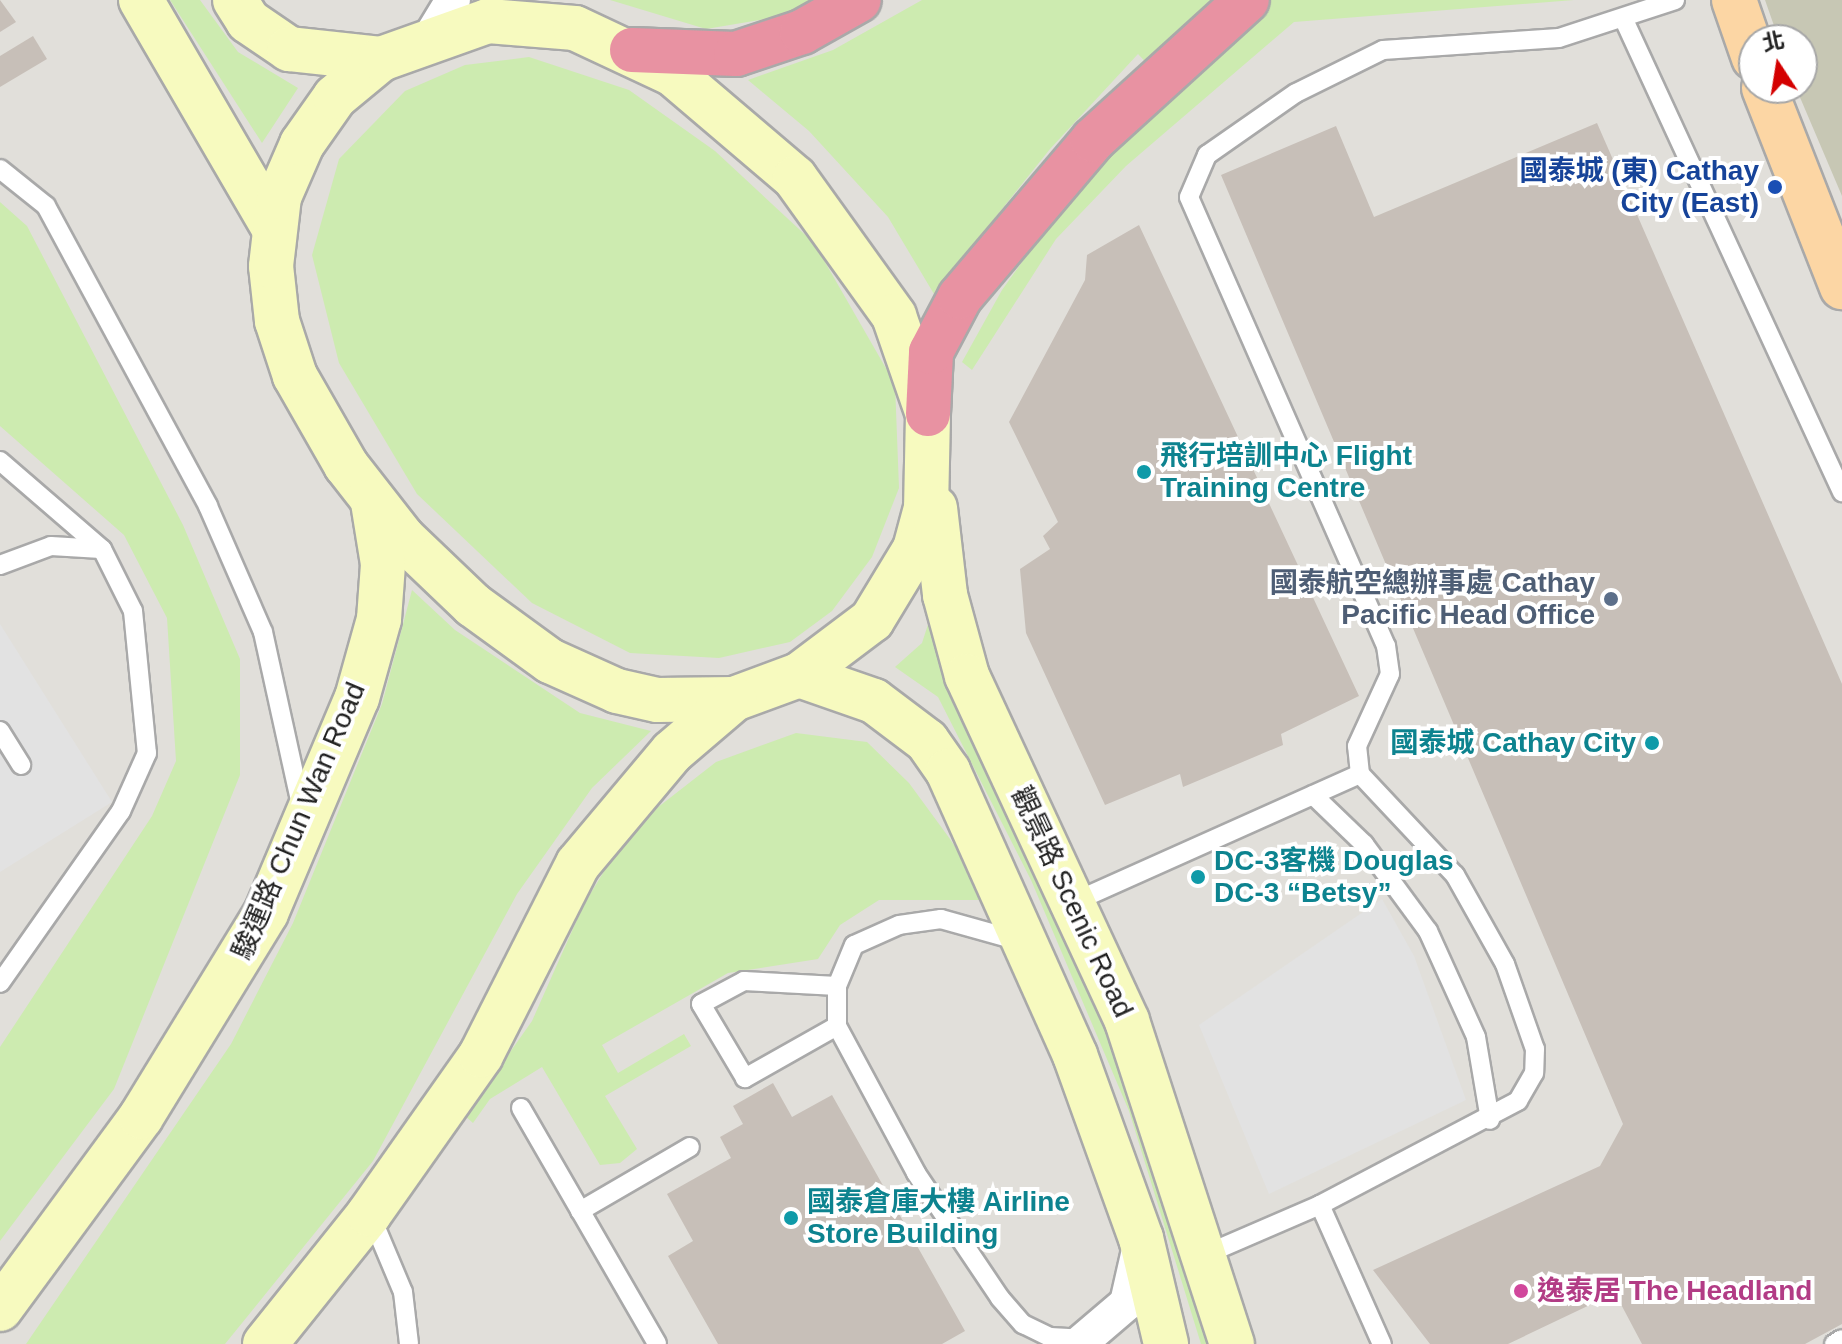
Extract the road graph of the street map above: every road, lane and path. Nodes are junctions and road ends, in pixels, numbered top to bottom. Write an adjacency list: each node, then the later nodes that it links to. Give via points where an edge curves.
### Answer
1 (141, 0): 15 (main road)
2 (235, 0): 12 (main road, via 248,21 289,49)
3 (859, 0): 11 (highway, via 792,37 736,54)
4 (1247, 0): 17 (highway, via 1093,140 960,297 931,352)
5 (1675, 0): 9 (lane)
6 (1734, 0): 10 (main road)
7 (567, 14): 8 (main road, via 488,21); 11 (main road)
8 (442, 18): 12 (main road)
9 (1625, 22): 18 (lane); 30 (lane, via 1559,38 1383,50 1296,93 1207,155 1189,197 1386,646 1390,674 1357,746)
10 (1742, 24)
11 (632, 50): 17 (main road, via 730,116 805,189 894,316)
12 (381, 59): 15 (main road, via 315,122 290,169)
13 (1770, 104): 16 (main road)
14 (0, 169): 32 (lane, via 46,206 208,506 280,689)
15 (273, 227): 23 (main road, via 271,266 284,351 316,418)
16 (1842, 287)
17 (928, 414): 19 (main road)
18 (1818, 436): 21 (lane); 22 (lane)
19 (931, 457): 26 (main road, via 915,549 896,587 850,641); 33 (main road, 觀景路 Scenic Road, via 937,550 967,676)
20 (0, 461): 24 (lane)
21 (1842, 470)
22 (1842, 492)
23 (373, 502): 27 (main road, via 473,605 561,667 657,700); 32 (main road, 駿運路 Chun Wan Road, via 383,564 379,619 357,698)
24 (102, 549): 25 (lane, via 51,546); 34 (lane, via 133,611 147,753 121,811)
25 (0, 565)
26 (799, 675): 27 (main road); 35 (main road, 觀景路 Scenic Road, via 874,701 927,741)
27 (734, 699): 45 (main road, via 672,752 578,864 481,1055)
28 (0, 731): 29 (lane)
29 (21, 765)
30 (1360, 774): 31 (lane); 41 (lane, via 1455,875 1505,964 1535,1049 1534,1073 1518,1101)
31 (1313, 795): 33 (lane); 41 (lane, via 1364,844 1428,931 1476,1037)
32 (303, 824): 48 (main road, 駿運路 Chun Wan Road, via 217,1003)
33 (1076, 901): 47 (main road, 觀景路 Scenic Road, via 1127,1021)
34 (25, 943): 36 (lane); 37 (lane)
35 (1026, 944): 38 (lane, via 941,919 899,925 854,945); 46 (main road, 觀景路 Scenic Road)
36 (0, 966)
37 (0, 983)
38 (837, 986): 39 (lane); 39 (lane, via 744,981 701,1004 745,1078)
39 (837, 1026): 51 (lane, via 916,1173 1000,1298 1023,1324 1050,1337)
40 (521, 1108): 44 (lane)
41 (1490, 1120): 43 (lane)
42 (690, 1147): 44 (lane)
43 (1320, 1205): 47 (lane); 57 (lane)
44 (580, 1211): 55 (lane)
45 (369, 1214): 53 (main road); 54 (lane, via 403,1292)
46 (1141, 1238): 49 (street, via 1135,1281); 52 (main road, 觀景路 Scenic Road)
47 (1207, 1254): 56 (main road, 觀景路 Scenic Road)
48 (0, 1309)
49 (1114, 1319): 51 (street); 52 (street)
50 (1842, 1339): 58 (lane)
51 (1083, 1342)
52 (1166, 1342)
53 (265, 1344)
54 (409, 1344)
55 (657, 1344)
56 (1232, 1344)
57 (1382, 1344)
58 (1834, 1344)

